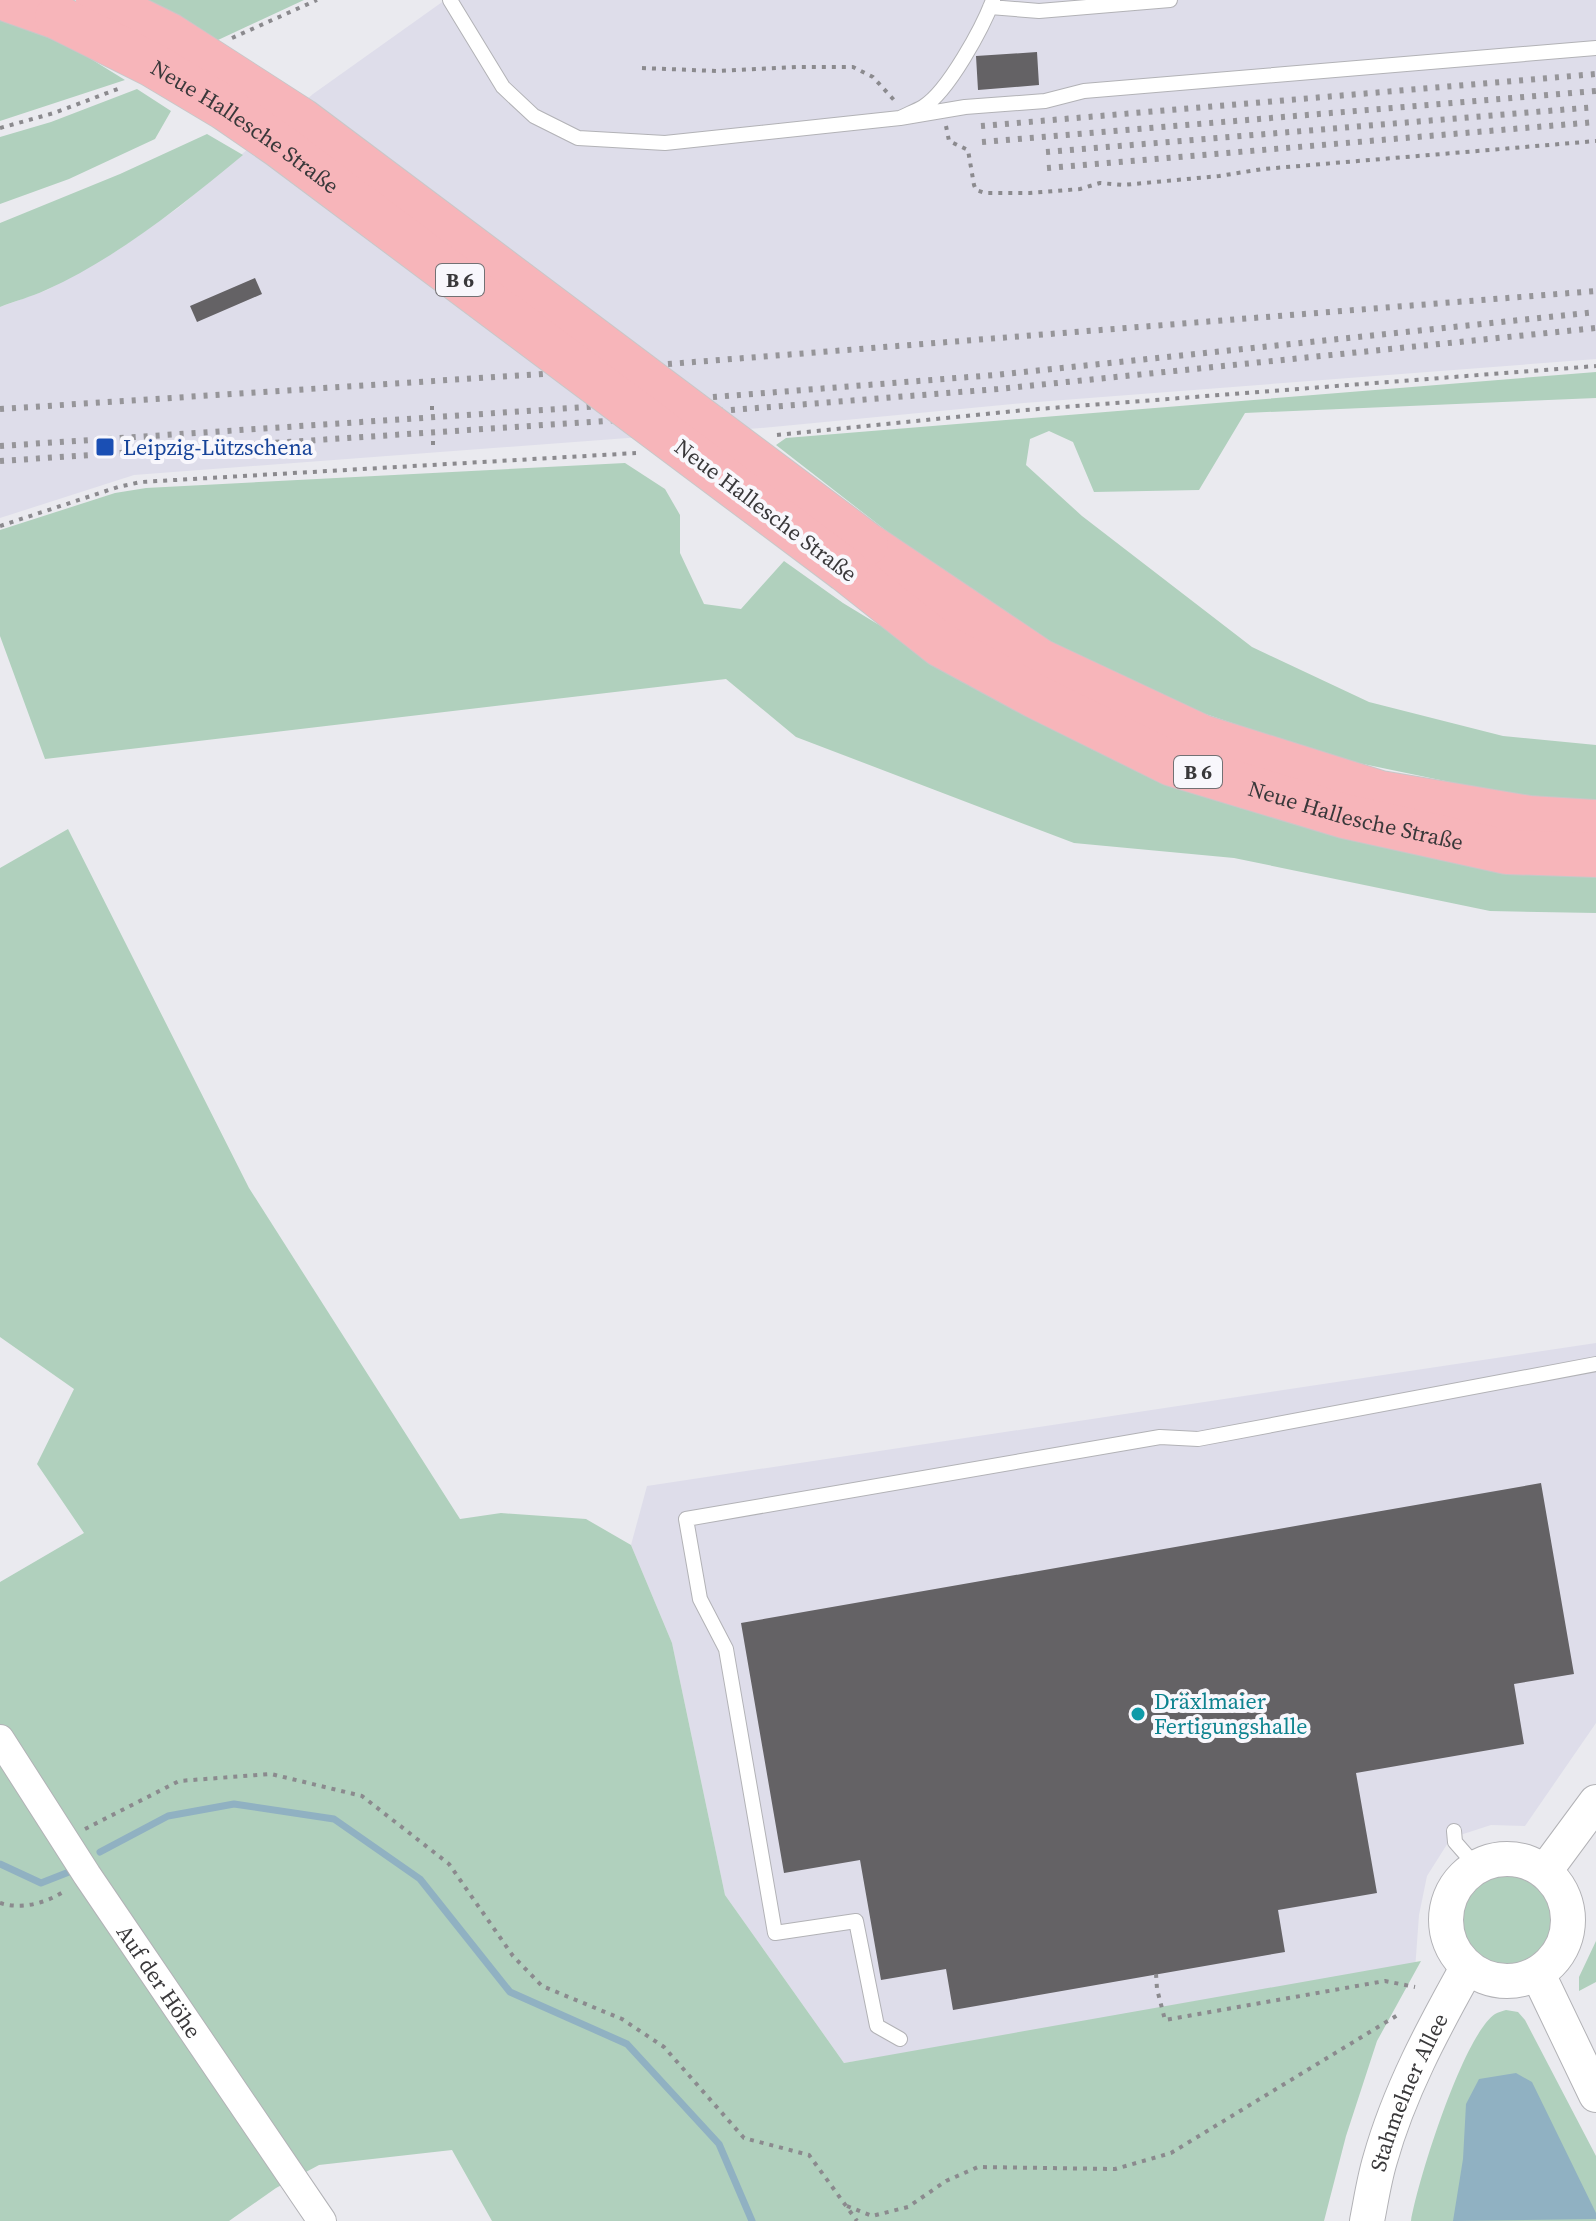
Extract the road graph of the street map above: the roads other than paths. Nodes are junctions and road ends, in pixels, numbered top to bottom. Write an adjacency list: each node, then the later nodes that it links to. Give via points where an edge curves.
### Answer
1 (9, 0): 8 (main road, Neue Hallesche Straße / B 6, bridge, via 57,17 153,65 280,146)
2 (98, 0): 8 (main road, Neue Hallesche Straße / B 6, bridge, via 169,35 301,120)
3 (450, 0): 7 (lane, via 503,87 534,116 578,138 665,143)
4 (1170, 0): 5 (lane, via 1039,11)
5 (992, 4): 7 (lane, via 942,91)
6 (1596, 48): 7 (lane, via 1084,91 1045,101)
7 (900, 118)
8 (856, 557): 9 (main road, Neue Hallesche Straße / B 6, via 1040,661 1202,737 1380,793 1529,818); 10 (main road, Neue Hallesche Straße / B 6, via 941,645 1172,764 1344,816 1507,852)
9 (1596, 822)
10 (1596, 855)
11 (1596, 1364): 19 (lane, via 1198,1439 1160,1437 686,1519 700,1599 726,1649 775,1933 856,1921 877,2026)
12 (0, 1739): 21 (street, Auf der Höhe)
13 (1596, 1802): 16 (street)
14 (1454, 1831): 15 (lane, via 1455,1842)
15 (1476, 1866): 16 (street, via 1511,1858); 17 (street, via 1457,1883 1446,1907 1446,1931)
16 (1545, 1871): 18 (street, via 1564,1896 1569,1917 1557,1958)
17 (1467, 1968): 18 (street, via 1500,1982); 22 (street, Stahmelner Allee, via 1401,2099 1379,2161)
18 (1538, 1974): 20 (street)
19 (900, 2039)
20 (1596, 2095)
21 (322, 2221)
22 (1367, 2221)

